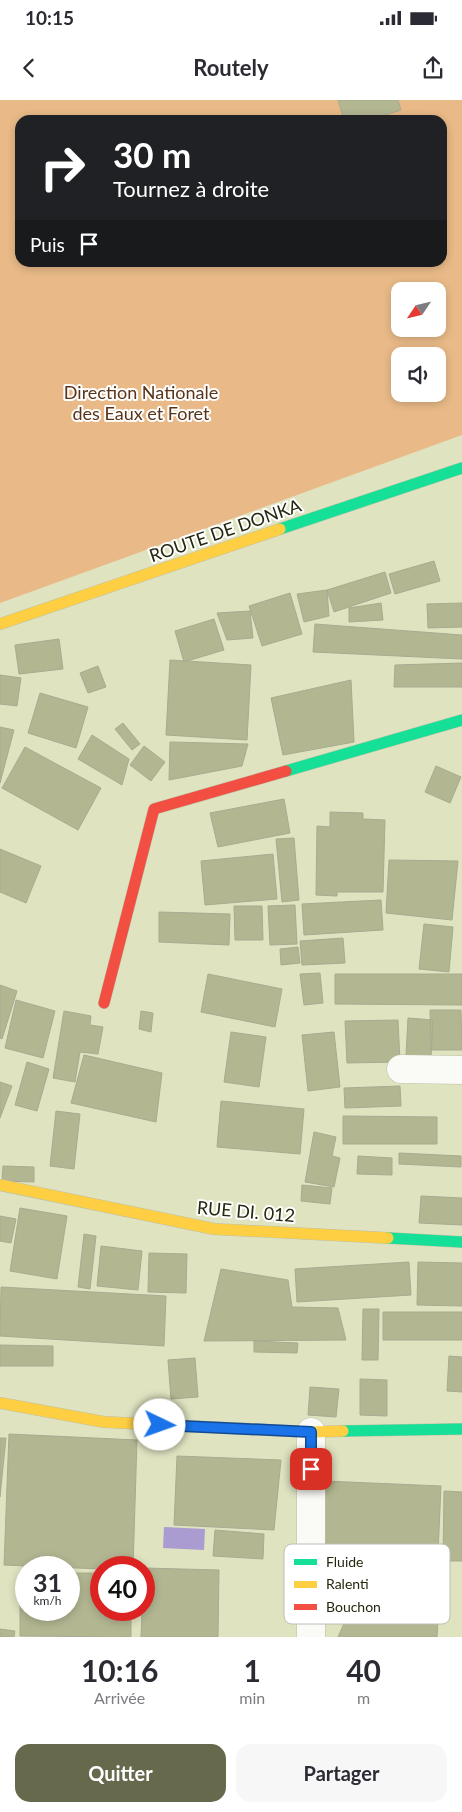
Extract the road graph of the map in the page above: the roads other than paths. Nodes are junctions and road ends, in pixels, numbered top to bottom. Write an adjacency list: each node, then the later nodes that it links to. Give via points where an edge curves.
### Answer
1 (462, 468): 2 (street, ROUTE DE DONKA)
2 (0, 624)
3 (462, 720): 4 (street, via 154,809)
4 (104, 1003)
5 (401, 1069): 6 (street)
6 (462, 1070)
7 (0, 1185): 8 (street, RUE DI. 012, via 214,1229)
8 (462, 1242)
9 (0, 1403): 11 (street, via 104,1422)
10 (462, 1429): 11 (street)
11 (311, 1432): 12 (street)
12 (311, 1544)
13 (311, 1624): 14 (street)
14 (311, 1637)

